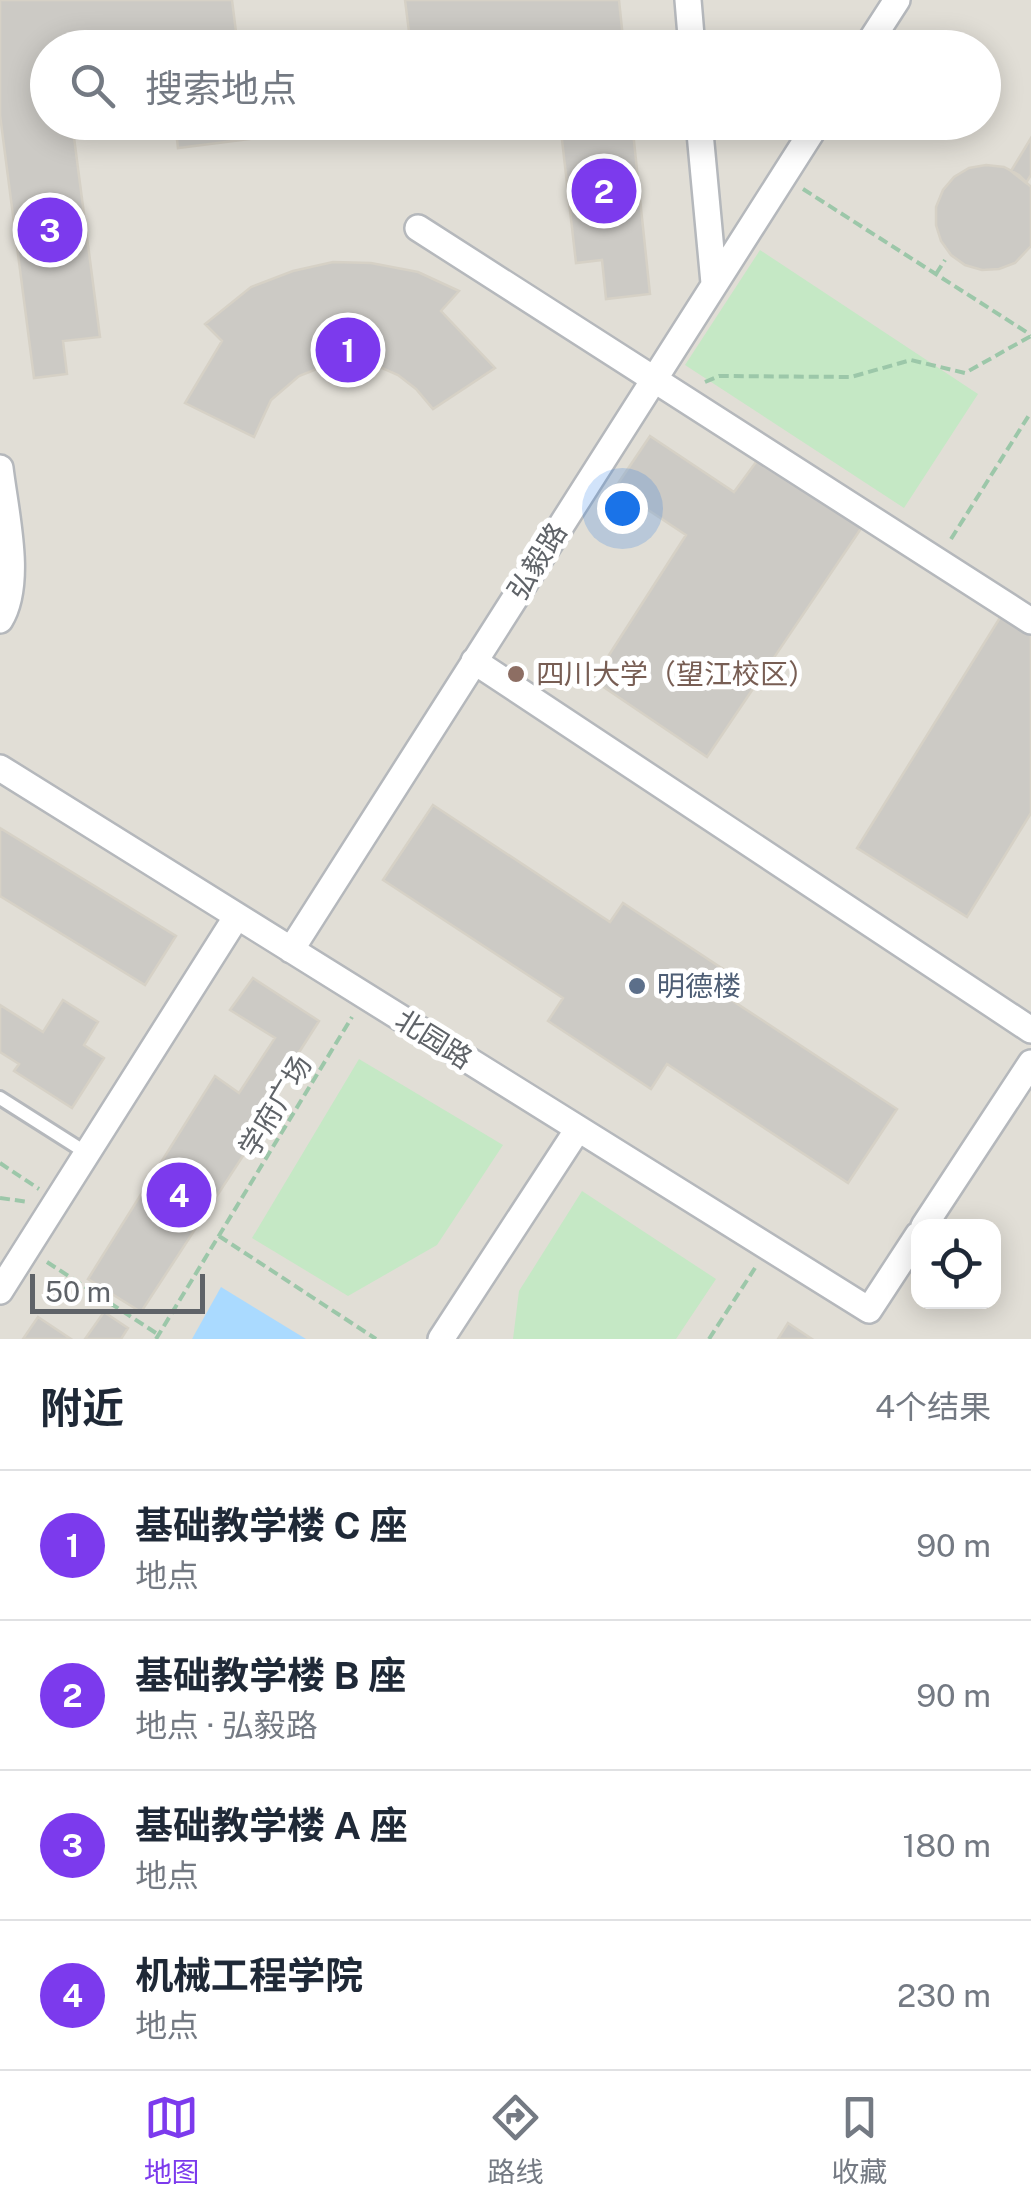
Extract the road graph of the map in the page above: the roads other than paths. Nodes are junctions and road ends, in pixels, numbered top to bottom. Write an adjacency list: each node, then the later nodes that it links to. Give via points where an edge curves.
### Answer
1 (688, 0): 3 (street)
2 (897, 0): 4 (street)
3 (690, 30)
4 (878, 30)
5 (701, 140): 8 (street)
6 (806, 140): 8 (street, 弘毅路)
7 (418, 228): 9 (street)
8 (714, 282): 9 (street, 弘毅路)
9 (654, 377): 13 (street); 14 (street, 弘毅路)
10 (0, 468): 11 (street)
11 (6, 556): 12 (street, via 6,611)
12 (0, 620)
13 (1031, 620)
14 (474, 660): 17 (street, 弘毅路); 18 (street)
15 (0, 768): 16 (street, 北园路)
16 (236, 916): 17 (street, 北园路); 22 (street)
17 (290, 950): 21 (street, 北园路)
18 (1031, 1030)
19 (1031, 1064): 23 (street)
20 (0, 1098): 22 (lane)
21 (578, 1129): 24 (street, 北园路, via 869,1310); 26 (street)
22 (85, 1152): 25 (street)
23 (929, 1219)
24 (911, 1246)
25 (0, 1291)
26 (442, 1339)

